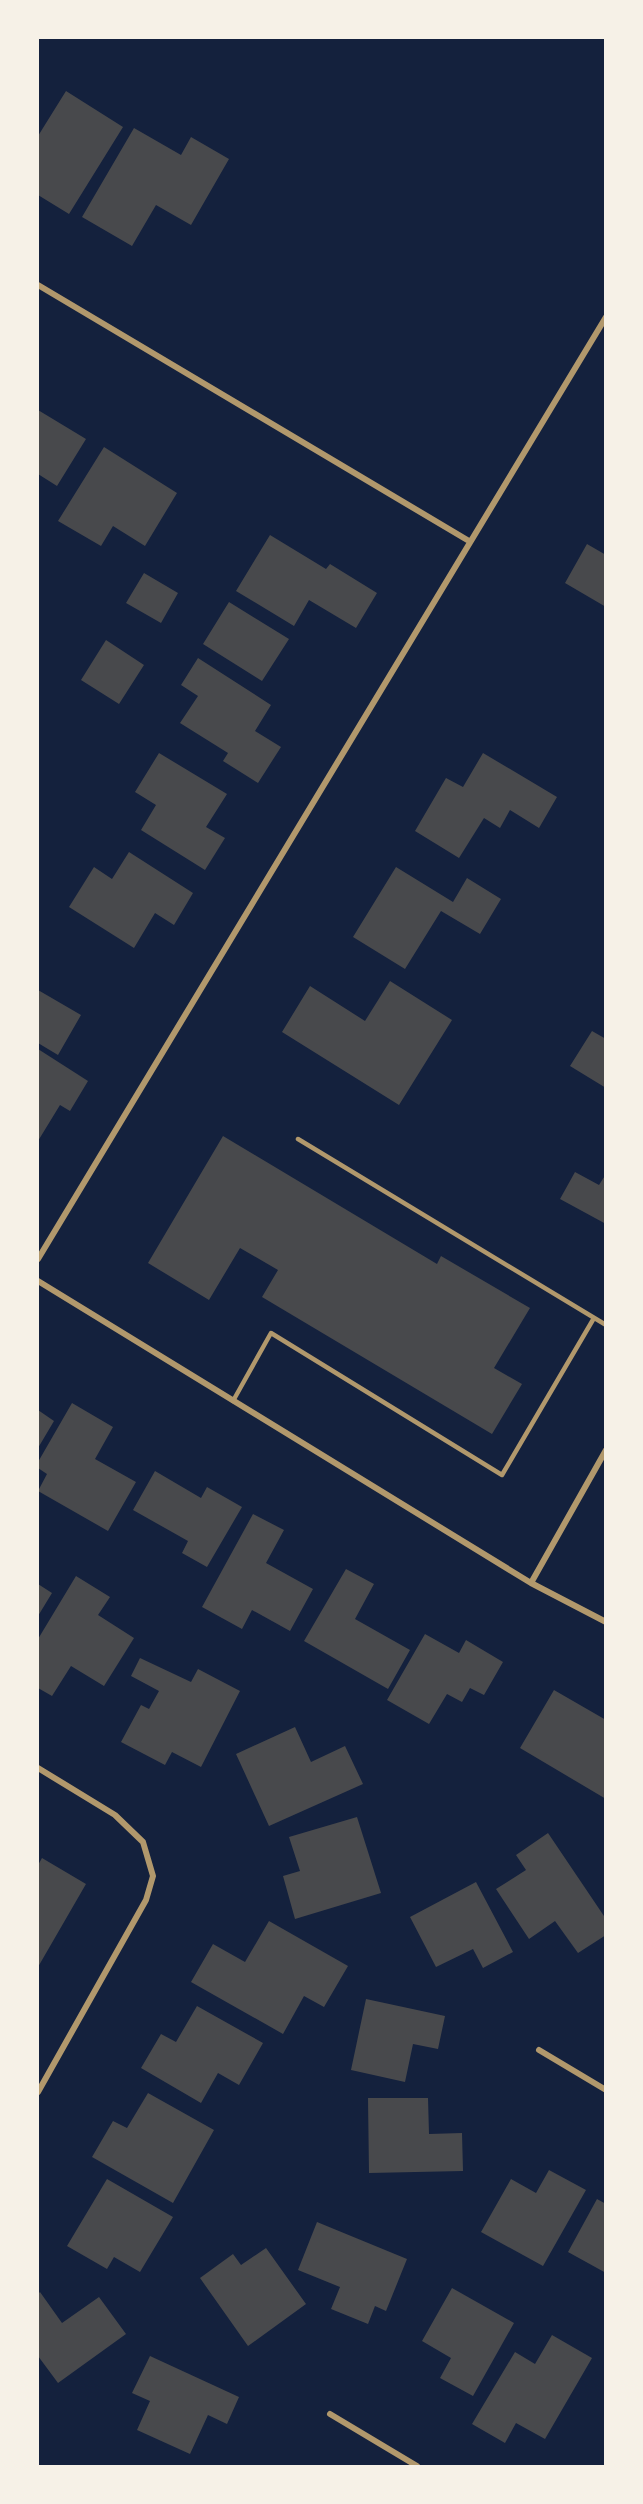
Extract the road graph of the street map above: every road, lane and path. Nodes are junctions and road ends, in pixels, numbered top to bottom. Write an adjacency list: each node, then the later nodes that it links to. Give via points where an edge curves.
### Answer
1 (38, 285): 3 (street)
2 (606, 317): 3 (street)
3 (469, 541): 5 (street)
4 (298, 1138): 7 (lane)
5 (38, 1259)
6 (38, 1281): 9 (street)
7 (594, 1318): 8 (lane); 9 (lane, via 502,1475 271,1333)
8 (606, 1325)
9 (233, 1401): 11 (street)
10 (606, 1450): 11 (street)
11 (531, 1583): 12 (street)
12 (606, 1622)
13 (38, 1768): 16 (street, via 115,1815 143,1842 153,1875 146,1900)
14 (539, 2050): 15 (street)
15 (606, 2090)
16 (38, 2092)
17 (330, 2414): 18 (street)
18 (417, 2466)

